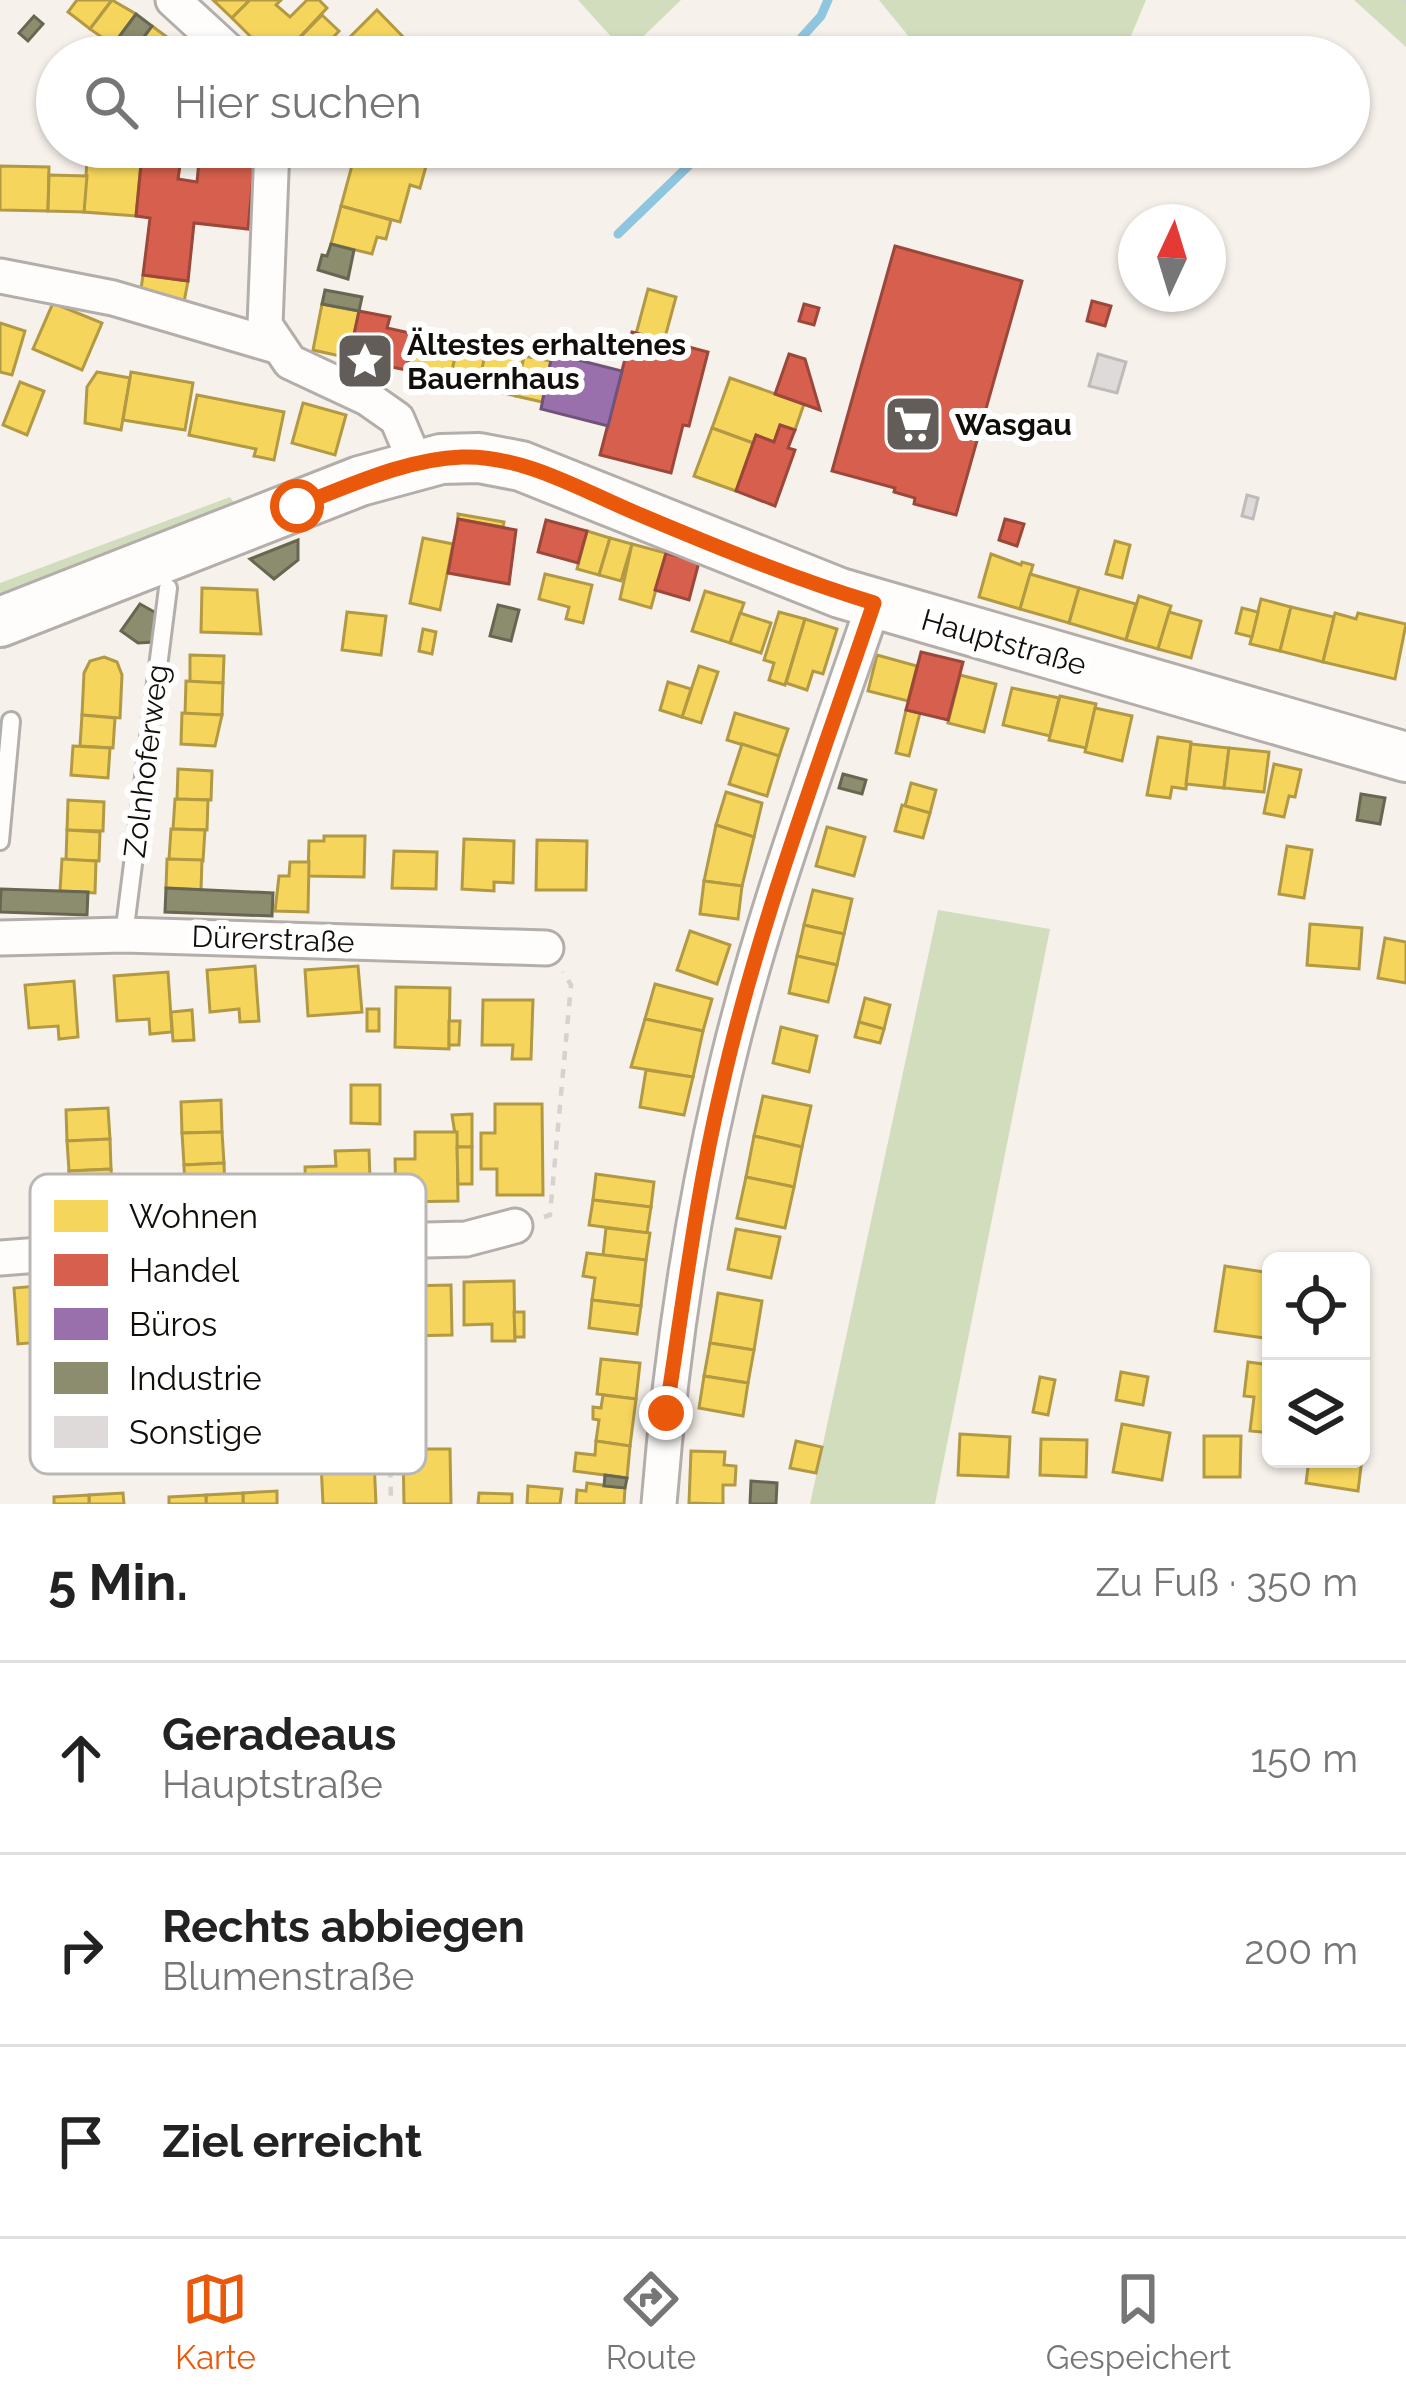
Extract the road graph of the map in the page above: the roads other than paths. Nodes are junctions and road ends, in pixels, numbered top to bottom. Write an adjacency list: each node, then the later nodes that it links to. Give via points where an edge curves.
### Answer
1 (173, 0): 2 (street)
2 (213, 36)
3 (273, 168): 5 (street, via 263,300)
4 (0, 276): 5 (street, via 113,298)
5 (276, 346): 6 (street, via 304,369 382,406 397,419)
6 (416, 464): 8 (main road, Hauptstraße, via 479,458 521,466); 9 (main road, Hauptstraße)
7 (167, 588): 13 (lane, Zolnhoferweg)
8 (874, 603): 11 (main road, Hauptstraße); 20 (street, via 722,1085)
9 (0, 622)
10 (11, 721): 12 (lane)
11 (1406, 757)
12 (0, 841)
13 (124, 935): 14 (street, Dürerstraße); 15 (street, Dürerstraße)
14 (0, 938)
15 (546, 948)
16 (515, 1226): 17 (street)
17 (426, 1241)
18 (30, 1255): 19 (street)
19 (0, 1258)
20 (658, 1504)

